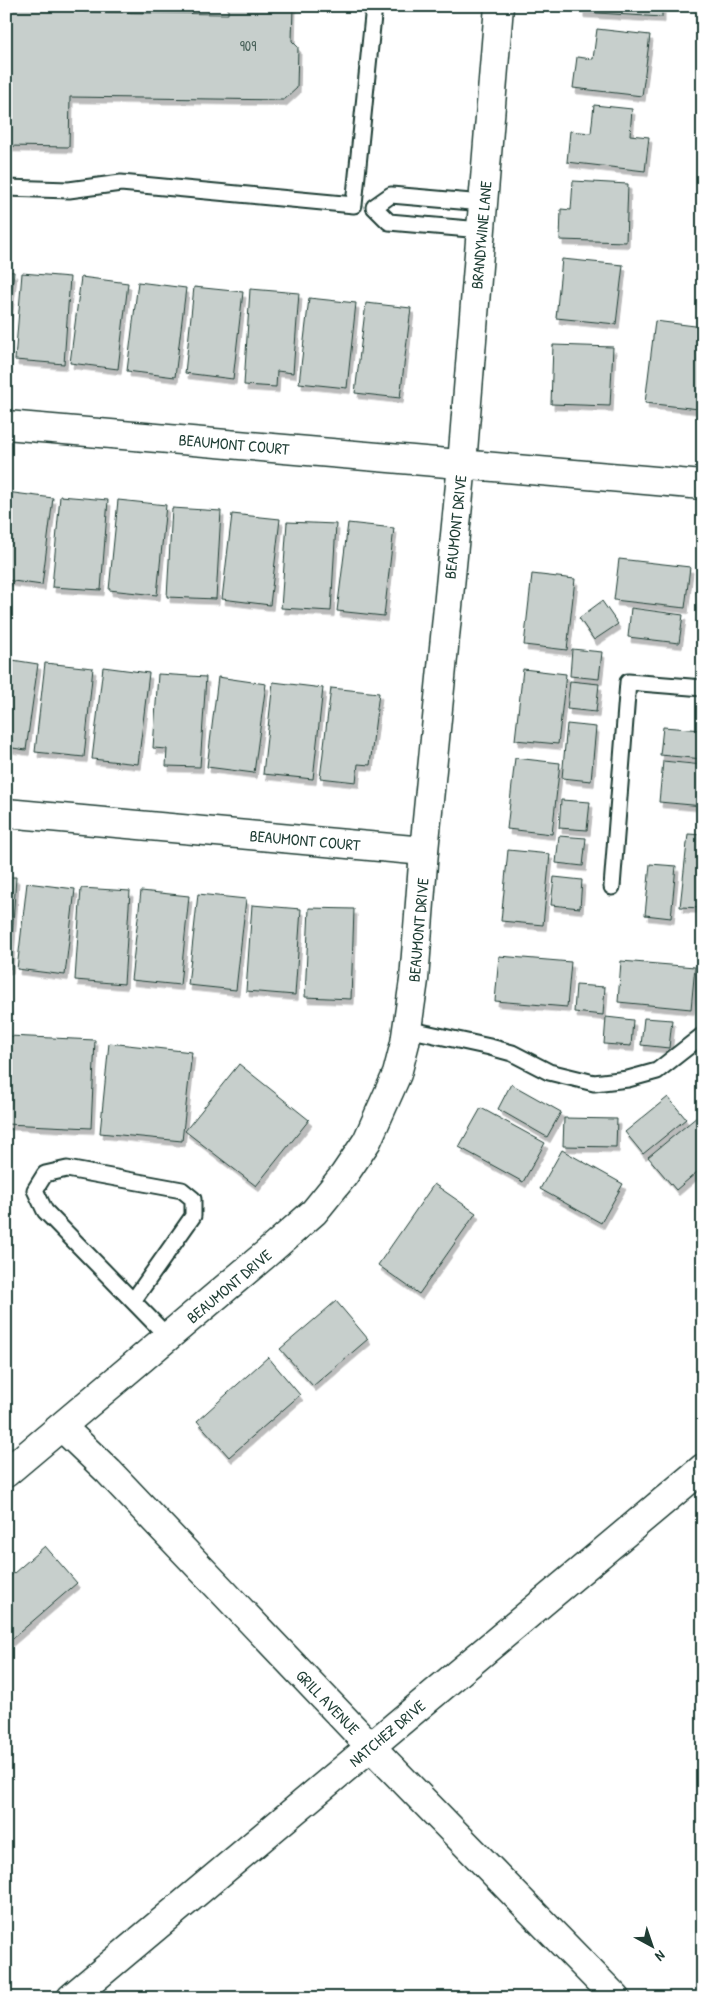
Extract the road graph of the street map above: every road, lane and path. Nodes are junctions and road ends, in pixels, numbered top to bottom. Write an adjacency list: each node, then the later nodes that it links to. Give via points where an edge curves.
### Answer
1 (374, 6): 5 (lane)
2 (499, 6): 4 (street, BRANDYWINE LANE)
3 (6, 188): 5 (lane, via 69,190 121,183)
4 (483, 203): 6 (lane, via 391,195); 7 (street, BRANDYWINE LANE)
5 (354, 204): 6 (lane)
6 (374, 207): 7 (lane, via 389,222)
7 (481, 230): 9 (street, BRANDYWINE LANE)
8 (6, 425): 9 (street, BEAUMONT COURT)
9 (462, 464): 10 (street, BEAUMONT DRIVE); 13 (street, BEAUMONT DRIVE)
10 (703, 485)
11 (703, 688): 14 (lane, via 628,682)
12 (6, 813): 13 (street, BEAUMONT COURT)
13 (424, 851): 15 (street, BEAUMONT DRIVE)
14 (612, 887)
15 (407, 1029): 16 (lane, via 512,1053 549,1072 594,1083 628,1080 657,1072); 18 (street, BEAUMONT DRIVE, via 398,1074 367,1141 344,1176 314,1212)
16 (703, 1035)
17 (133, 1301): 17 (lane, via 46,1211 35,1190 45,1174 67,1169 182,1190 193,1199 193,1216); 18 (lane)
18 (168, 1337): 19 (street, BEAUMONT DRIVE)
19 (62, 1427): 21 (street, BEAUMONT DRIVE); 22 (street, GRILL AVENUE)
20 (703, 1468): 22 (street, NATCHEZ DRIVE)
21 (6, 1473)
22 (370, 1746): 23 (street, NATCHEZ DRIVE); 24 (street, GRILL AVENUE)
23 (71, 1998)
24 (616, 1998)

